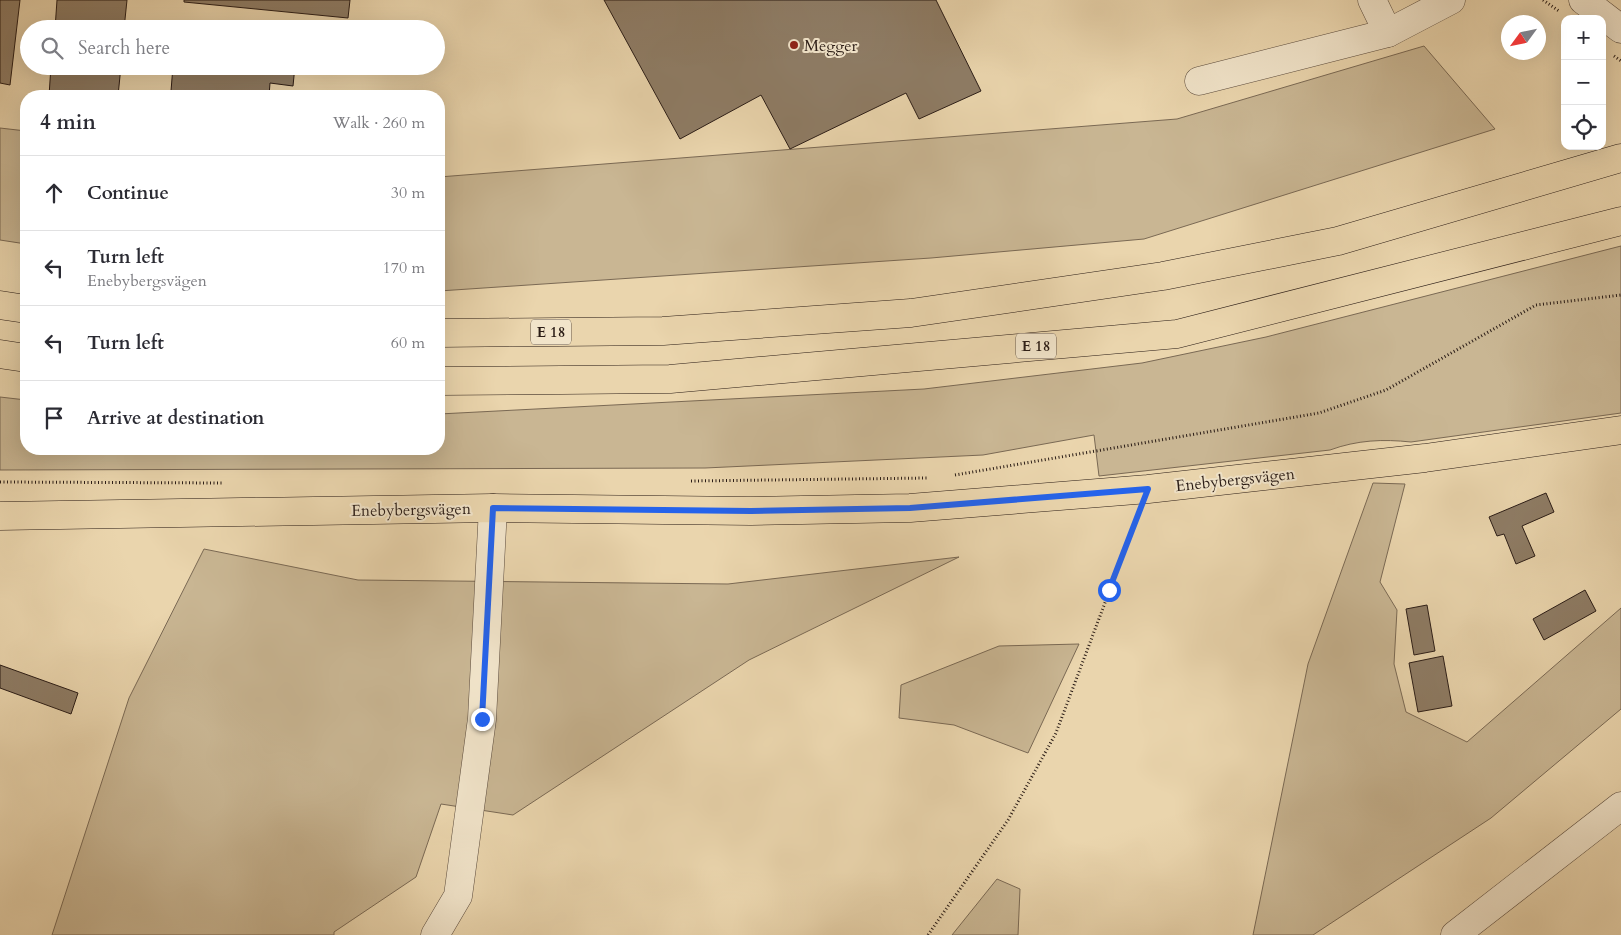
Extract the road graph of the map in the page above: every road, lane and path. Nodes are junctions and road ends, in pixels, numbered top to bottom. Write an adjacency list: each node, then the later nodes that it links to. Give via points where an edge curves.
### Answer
1 (1372, 0): 6 (street)
2 (1451, 0): 6 (street)
3 (1543, 0): 4 (path)
4 (1573, 7): 5 (street)
5 (1621, 29)
6 (1388, 32): 7 (street)
7 (1198, 81)
8 (1621, 158): 13 (main road, E 18, via 1338,241 1163,276 921,312 663,331)
9 (1621, 221): 16 (main road, E 18, via 1177,334 670,379)
10 (1621, 295): 20 (path, via 1536,305 1386,390 1319,413)
11 (0, 305): 12 (main road)
12 (20, 308)
13 (445, 333)
14 (0, 354): 15 (main road)
15 (20, 357)
16 (445, 381)
17 (1621, 430): 19 (main road, Enebybergsvägen)
18 (1621, 438): 19 (main road, Enebybergsvägen)
19 (1539, 443): 25 (main road, Enebybergsvägen)
20 (952, 476)
21 (933, 478): 22 (path)
22 (690, 481)
23 (0, 482): 24 (path)
24 (226, 484)
25 (1148, 489): 26 (main road, Enebybergsvägen, via 910,508 751,511); 30 (path, via 1056,733 1008,820)
26 (493, 508): 27 (main road, Enebybergsvägen); 29 (street, via 482,719 458,896)
27 (0, 516)
28 (1621, 806): 31 (street)
29 (435, 935)
30 (928, 935)
31 (1455, 935)

